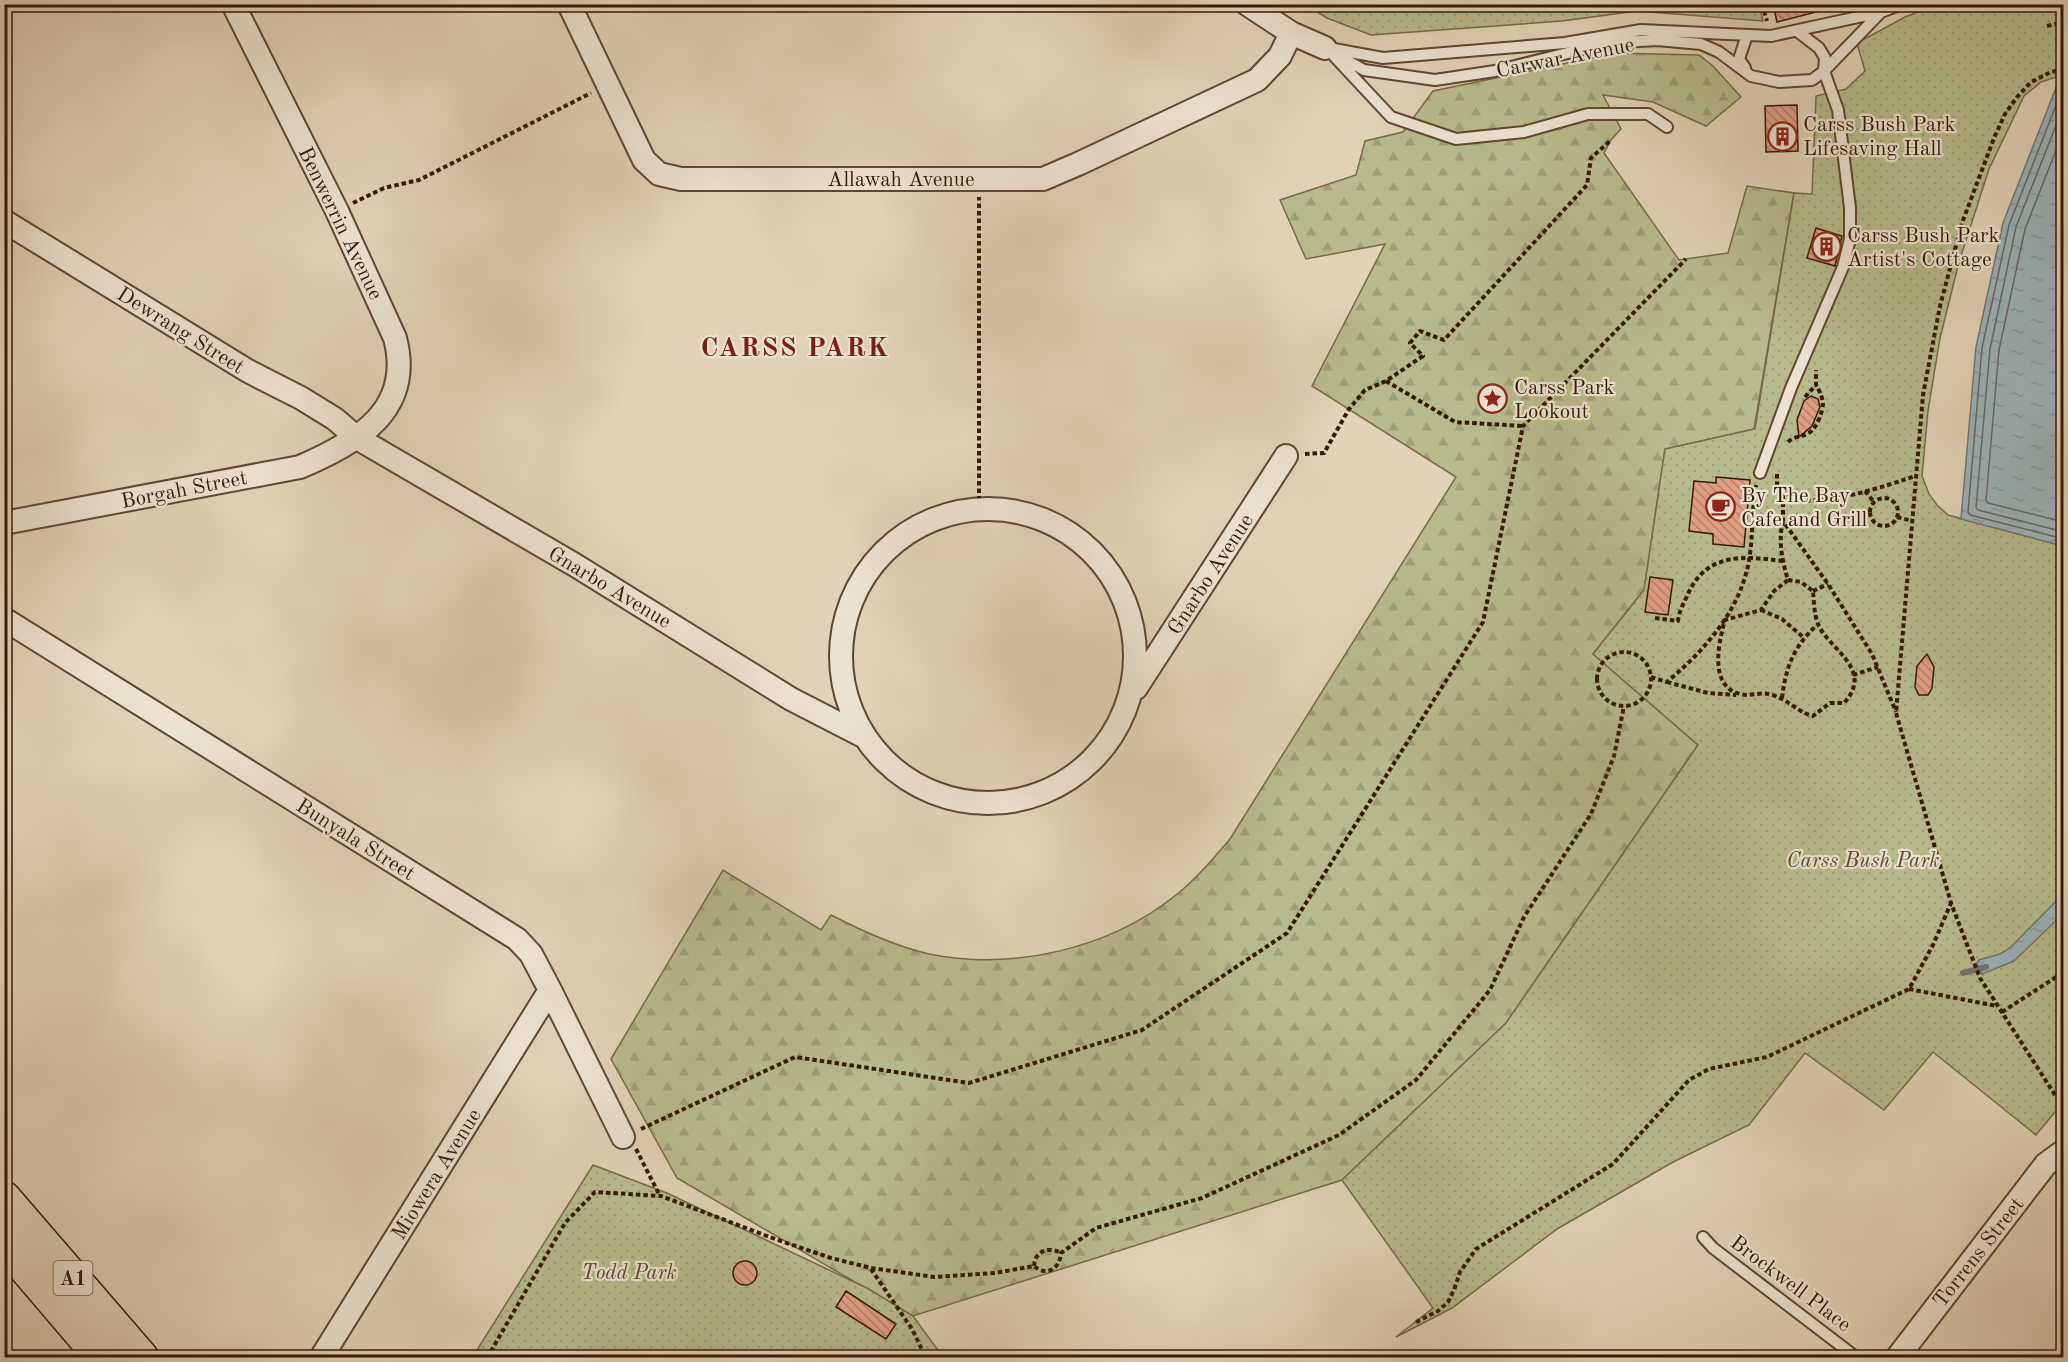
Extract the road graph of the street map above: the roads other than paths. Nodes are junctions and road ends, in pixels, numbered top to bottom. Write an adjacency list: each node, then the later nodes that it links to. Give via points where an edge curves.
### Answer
1 (233, 4): 14 (street, Benwerrin Avenue, via 395,338 400,377 385,410)
2 (569, 4): 7 (street, Allawah Avenue, via 644,160 659,174 681,178 1043,178 1257,80 1280,56)
3 (1248, 4): 7 (street, Carwar Avenue)
4 (1902, 4): 5 (lane, Carwar Avenue)
5 (1881, 12): 6 (lane, Carwar Avenue); 10 (lane, Carwar Avenue)
6 (1797, 31): 8 (lane, Carwar Avenue); 10 (lane, via 1819,48 1825,57)
7 (1291, 33): 9 (street, Carwar Avenue)
8 (1747, 35): 9 (lane, Carwar Avenue, via 1641,30 1565,43 1383,58); 11 (lane, via 1739,59)
9 (1325, 48): 11 (lane, Carwar Avenue, via 1364,70 1435,80 1495,71 1592,47 1658,40 1701,44); 12 (lane, via 1391,117 1456,139 1524,132 1588,114 1647,114)
10 (1824, 71): 11 (lane, Carwar Avenue, via 1812,80 1779,82); 16 (lane, via 1838,110 1850,239 1843,267)
11 (1751, 76)
12 (1667, 127)
13 (4, 222): 14 (street, Dewrang Street, via 248,371 301,398)
14 (357, 438): 17 (street, Borgah Street, via 300,467); 20 (street, Gnarbo Avenue, via 575,565 791,699)
15 (1286, 456): 19 (street, Gnarbo Avenue)
16 (1760, 473)
17 (4, 523)
18 (4, 619): 21 (street, Bunyala Street, via 517,939 531,954)
19 (1134, 692): 20 (street, Gnarbo Avenue, via 1111,735 1076,773 1053,788 1011,801 960,800 916,785 874,754); 20 (street, Gnarbo Avenue, via 1137,639 1132,616 1113,577 1083,544 1027,513 979,508 955,511 934,518 898,540 866,572 855,591 840,654 846,699)
20 (863, 736)
21 (550, 990): 22 (street, Bunyala Street); 29 (street, Miowera Avenue)
22 (626, 1136)
23 (2064, 1151): 31 (street, Torrens Street, via 2046,1164)
24 (4, 1198): 27 (highway, A1)
25 (1703, 1237): 30 (lane, Brockwell Place)
26 (4, 1243): 28 (highway, A1)
27 (139, 1356)
28 (102, 1358)
29 (321, 1358)
30 (1857, 1358)
31 (1898, 1358)

